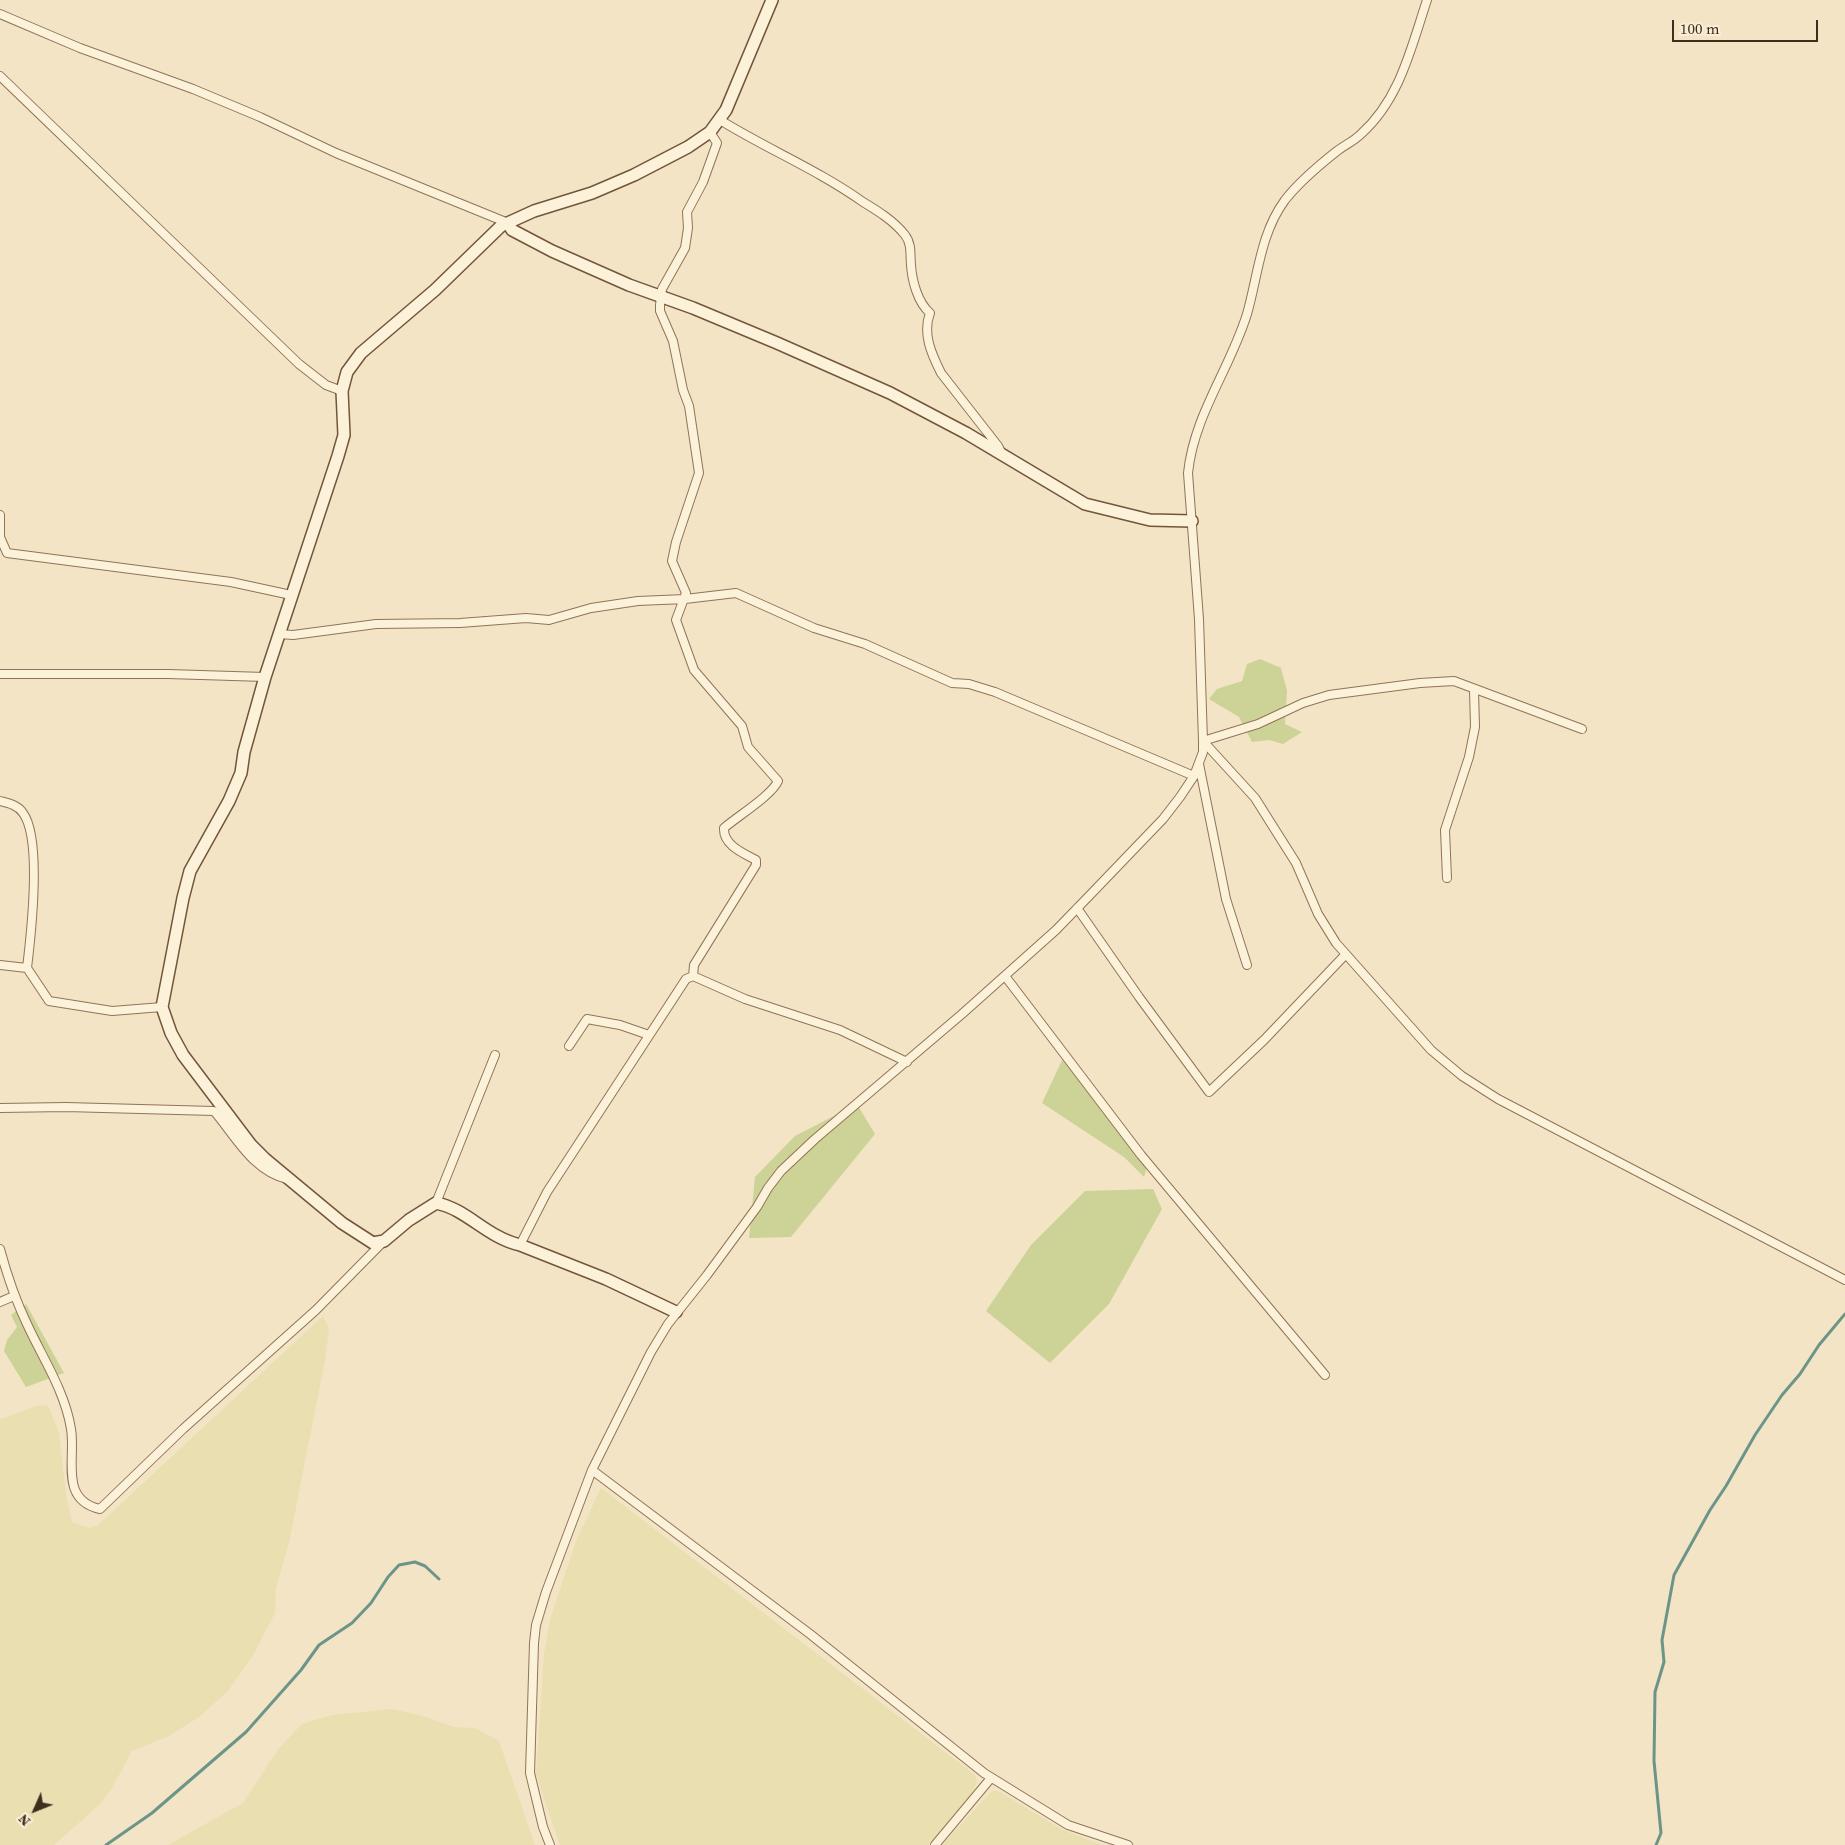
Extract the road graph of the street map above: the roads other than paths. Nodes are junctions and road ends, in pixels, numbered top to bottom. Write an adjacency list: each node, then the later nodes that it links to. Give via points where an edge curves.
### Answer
1 (772, 0): 5 (street)
2 (1427, 0): 12 (street, via 1386,108 1360,135 1294,188 1270,223 1247,315 1202,414 1193,443 1188,473)
3 (0, 14): 7 (street, via 80,48 210,96 336,153)
4 (0, 76): 9 (street, via 299,364 326,385)
5 (720, 120): 6 (street); 10 (street, via 842,186 878,211 906,237 918,295 930,314 926,333 937,365 998,446)
6 (710, 132): 7 (street, via 634,175); 8 (street, via 717,143 703,182 687,212 685,248 662,289)
7 (508, 223): 8 (street, via 512,230 546,248); 9 (street, via 486,239 435,290 361,353 348,372)
8 (661, 298): 10 (street, via 777,343 890,394 966,433); 17 (street, via 660,311 673,340 689,406 699,474 672,561 686,593)
9 (342, 391): 16 (street, via 344,435)
10 (1002, 456): 12 (street, via 1085,504 1150,520)
11 (0, 515): 13 (street)
12 (1192, 521): 23 (street)
13 (0, 536): 14 (street)
14 (7, 553): 15 (street); 16 (street, via 231,582)
15 (0, 560)
16 (291, 595): 18 (street)
17 (685, 599): 18 (street, via 638,600 549,620 526,618 443,624 376,624); 25 (street, via 736,593 814,628 865,644 952,684 969,684 995,692); 33 (street, via 676,620 694,670 742,726 748,746 778,781 774,790 724,828 730,845 756,860 756,865 694,965)
18 (279, 634): 20 (street)
19 (0, 674): 20 (street)
20 (265, 677): 35 (street, via 235,789 190,871)
21 (1474, 690): 22 (street); 23 (street, via 1454,681 1329,695 1258,724); 27 (street, via 1475,727 1469,757 1445,830)
22 (1582, 729)
23 (1204, 741): 24 (street); 29 (street, via 1255,798 1296,863 1318,914)
24 (1198, 762): 25 (street); 31 (street, via 1226,899)
25 (1194, 776): 28 (street, via 1163,819)
26 (0, 801): 32 (street, via 21,809 30,833 35,875)
27 (1448, 878)
28 (1077, 908): 29 (street, via 1209,1092); 34 (street)
29 (1346, 954): 46 (street, via 1431,1050 1492,1096)
30 (0, 965): 32 (street)
31 (1247, 965)
32 (27, 968): 35 (street, via 48,1001 112,1011)
33 (693, 976): 36 (street, via 686,979); 39 (street, via 745,999 840,1030)
34 (1005, 976): 39 (street); 50 (street, via 1140,1155)
35 (162, 1007): 41 (street, via 162,1014 183,1055 251,1145)
36 (649, 1035): 37 (street, via 587,1019); 44 (street, via 547,1192)
37 (569, 1046)
38 (495, 1055): 42 (street)
39 (907, 1062): 49 (street, via 781,1172 707,1275)
40 (0, 1108): 41 (street, via 214,1111 251,1159 274,1176)
41 (289, 1180): 43 (street, via 360,1235 373,1243)
42 (436, 1202): 43 (street); 44 (street, via 458,1210 480,1228 506,1242)
43 (384, 1241): 47 (street, via 316,1310 183,1428 100,1509 88,1505 76,1491 72,1481 71,1429 63,1403)
44 (520, 1245): 49 (street, via 606,1278)
45 (0, 1249): 47 (street)
46 (1845, 1280)
47 (14, 1296): 48 (street)
48 (0, 1302)
49 (676, 1312): 51 (street, via 651,1352)
50 (1325, 1375)
51 (592, 1470): 52 (street, via 810,1634); 53 (street, via 536,1625 530,1773)
52 (991, 1778): 54 (street); 55 (street, via 1068,1825)
53 (550, 1845)
54 (935, 1845)
55 (1128, 1845)

